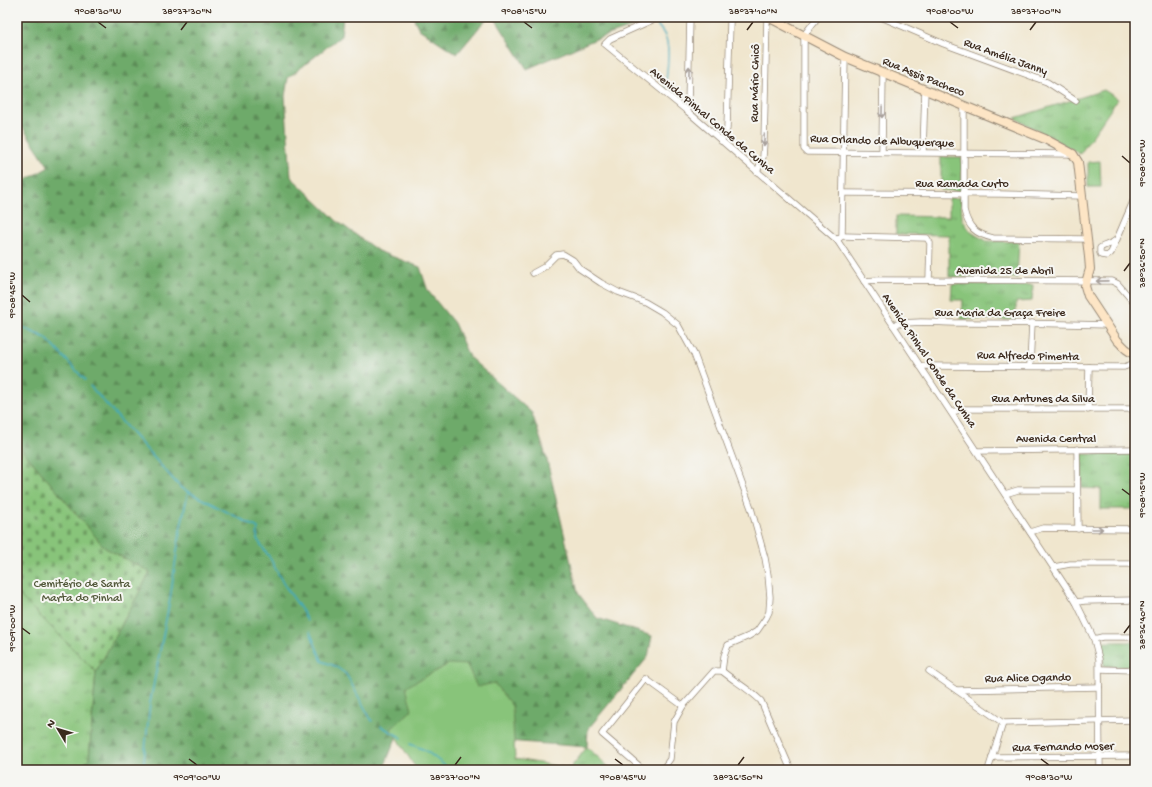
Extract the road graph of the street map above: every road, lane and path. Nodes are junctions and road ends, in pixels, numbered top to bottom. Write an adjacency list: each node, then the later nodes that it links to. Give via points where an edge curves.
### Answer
1 (660, 17): 13 (street, Avenida Pinhal Conde da Cunha, via 606,44)
2 (690, 17): 13 (street, one-way to 2)
3 (733, 17): 16 (street, via 730,22 727,129)
4 (767, 17): 7 (street, Rua Assis Pacheco); 22 (street, Rua Mário Chicô, one-way to 22, via 764,142 763,157)
5 (818, 17): 7 (street)
6 (881, 17): 11 (street, Rua Amélia Janny, via 944,44 1047,82)
7 (804, 35): 8 (street, Rua Assis Pacheco); 19 (street, Rua Orlando de Albuquerque, via 804,149 807,152)
8 (845, 57): 9 (street, Rua Assis Pacheco); 19 (street)
9 (883, 73): 10 (street, Rua Assis Pacheco); 17 (street, one-way to 17)
10 (925, 89): 12 (street, Rua Assis Pacheco); 18 (street)
11 (1076, 101)
12 (964, 105): 20 (street); 21 (street, Rua Assis Pacheco, via 1045,139)
13 (687, 111): 16 (street, Avenida Pinhal Conde da Cunha)
14 (17, 131): 15 (street)
15 (17, 136)
16 (721, 141): 22 (street, Avenida Pinhal Conde da Cunha)
17 (882, 152): 18 (street, Rua Orlando de Albuquerque); 19 (street, Rua Orlando de Albuquerque)
18 (923, 152): 20 (street, Rua Orlando de Albuquerque)
19 (843, 153): 23 (street)
20 (965, 154): 21 (street, Rua Orlando de Albuquerque); 24 (street)
21 (1073, 154): 25 (street, via 1078,162)
22 (757, 172): 29 (street, Avenida Pinhal Conde da Cunha)
23 (843, 193): 24 (street, Rua Ramada Curto); 27 (street)
24 (964, 194): 25 (street, Rua Ramada Curto); 28 (street, via 966,220 972,229 982,236)
25 (1082, 196): 28 (street)
26 (1135, 197): 30 (street)
27 (842, 236): 29 (street); 32 (street, via 927,238 930,243)
28 (1087, 239): 34 (street, via 1090,269)
29 (837, 240): 33 (street, Avenida Pinhal Conde da Cunha)
30 (1116, 240)
31 (533, 273): 62 (street, via 544,267 556,255 563,254 601,283 662,312 678,326 694,354 751,508 765,558 770,597 768,612 762,626 749,636 728,646)
32 (929, 280): 33 (street, Avenida 25 de Abril); 34 (street, Avenida 25 de Abril)
33 (864, 281): 37 (street, Avenida Pinhal Conde da Cunha)
34 (1086, 281): 35 (street, Avenida 25 de Abril, one-way to 34, via 1116,282); 38 (street, via 1088,296)
35 (1135, 304)
36 (1032, 323): 37 (street, Rua Maria da Graça Freire); 38 (street, Rua Maria da Graça Freire); 41 (street)
37 (893, 325): 42 (street, Avenida Pinhal Conde da Cunha)
38 (1107, 325): 39 (street, via 1122,345)
39 (1135, 355)
40 (1135, 363): 43 (street, Rua Alfredo Pimenta, via 1124,366)
41 (1030, 365): 42 (street, Rua Alfredo Pimenta); 43 (street, Rua Alfredo Pimenta)
42 (920, 366): 46 (street, Avenida Pinhal Conde da Cunha)
43 (1088, 367): 45 (street)
44 (1135, 409): 45 (street, Rua Antunes da Silva)
45 (1088, 410): 46 (street, Rua Antunes da Silva, via 965,409)
46 (951, 412): 49 (street, Avenida Pinhal Conde da Cunha)
47 (1077, 449): 48 (street, Avenida Central); 49 (street, Avenida Central); 50 (street)
48 (1135, 449)
49 (977, 451): 51 (street, Avenida Pinhal Conde da Cunha)
50 (1077, 490): 51 (street, via 1018,490); 53 (street)
51 (1005, 494): 54 (street, Avenida Pinhal Conde da Cunha)
52 (1135, 528): 53 (street, one-way to 52)
53 (1078, 529): 54 (street, via 1043,528)
54 (1030, 532): 56 (street, Avenida Pinhal Conde da Cunha)
55 (1135, 564): 56 (street, via 1070,564)
56 (1054, 567): 58 (street, Avenida Pinhal Conde da Cunha)
57 (1135, 600): 58 (street)
58 (1076, 602): 60 (street, Avenida Pinhal Conde da Cunha)
59 (1135, 637): 60 (street)
60 (1094, 639): 61 (street, Avenida Pinhal Conde da Cunha)
61 (1100, 669): 63 (street); 65 (street, Avenida Pinhal Conde da Cunha)
62 (722, 670): 67 (street, via 714,671); 76 (street, via 761,701)
63 (1134, 670): 68 (street)
64 (929, 671): 66 (street)
65 (1099, 687): 66 (street, Rua Alice Ogando); 69 (street, Avenida Pinhal Conde da Cunha)
66 (957, 690): 70 (street)
67 (683, 706): 74 (street, via 646,679 602,734); 75 (street, via 674,722 670,759)
68 (1134, 720): 69 (street)
69 (1099, 721): 70 (street); 71 (street, Avenida Pinhal Conde da Cunha)
70 (1003, 723): 73 (street)
71 (1100, 756): 72 (street, Rua Fernando Moser); 73 (street, Rua Fernando Moser); 78 (street, Avenida Pinhal Conde da Cunha)
72 (1135, 756)
73 (992, 757): 77 (street)
74 (644, 770)
75 (662, 770)
76 (791, 770)
77 (988, 770)
78 (1100, 770)

